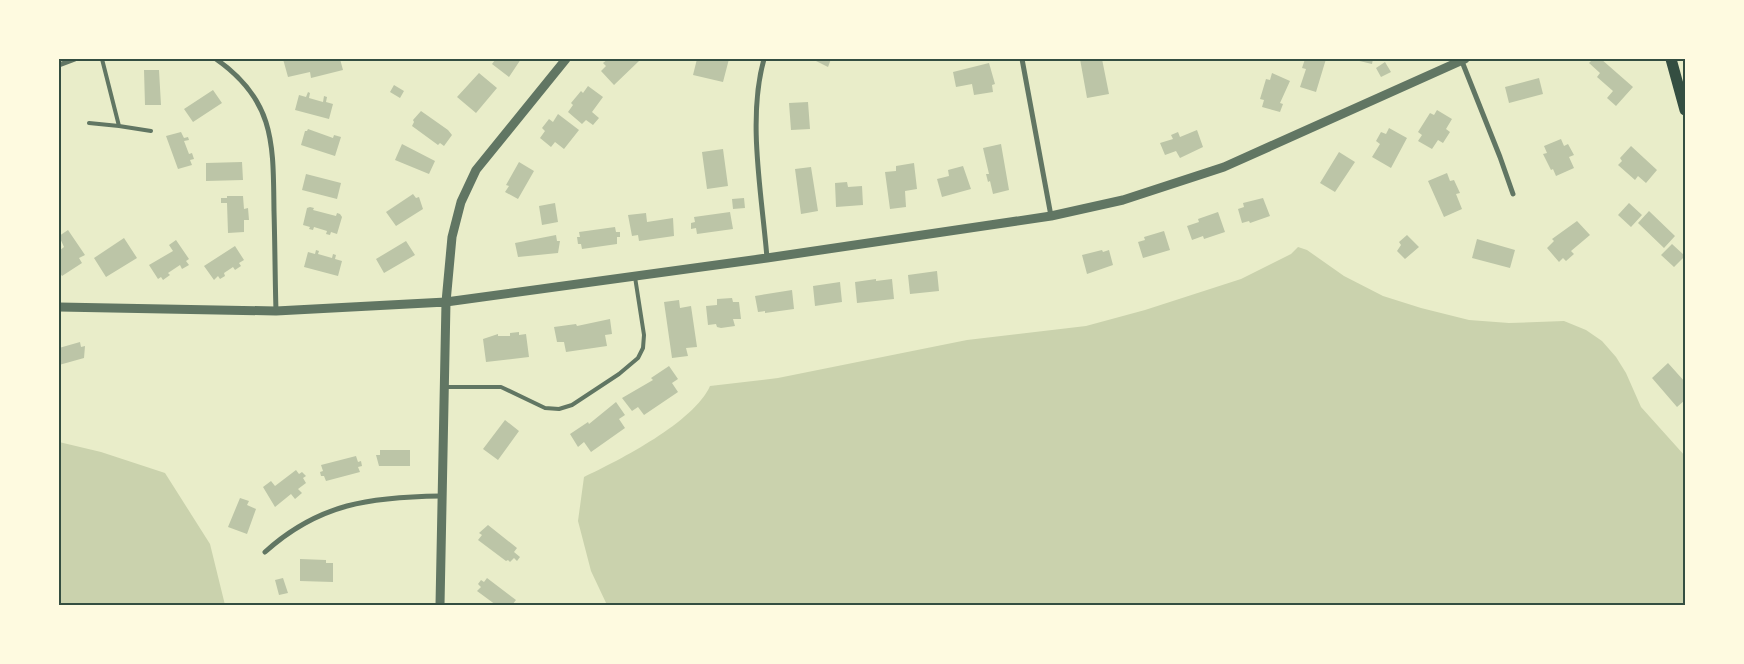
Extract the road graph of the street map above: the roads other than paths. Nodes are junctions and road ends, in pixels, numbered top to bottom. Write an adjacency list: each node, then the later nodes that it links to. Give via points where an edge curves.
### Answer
1 (75, 59): 9 (street)
2 (102, 59): 12 (lane)
3 (216, 59): 20 (street, via 242,79 250,90 266,119 273,148)
4 (566, 59): 18 (street, via 476,170 465,191 452,237)
5 (764, 59): 16 (street, via 758,79 756,123)
6 (1022, 59): 15 (street)
7 (1462, 59): 14 (street); 15 (street, via 1224,167 1124,200)
8 (1671, 59): 10 (highway)
9 (59, 64)
10 (1685, 110)
11 (89, 123): 12 (lane)
12 (119, 126): 13 (lane)
13 (151, 131)
14 (1513, 194)
15 (1051, 216): 16 (street)
16 (767, 258): 17 (street)
17 (636, 276): 18 (street); 21 (lane, via 644,335 641,353 619,374 572,405 545,408 501,387)
18 (446, 302): 20 (street); 21 (street)
19 (59, 307): 20 (street)
20 (276, 311)
21 (445, 387): 22 (street)
22 (441, 496): 23 (street, via 390,497 341,507 309,520 282,536); 24 (street)
23 (265, 552)
24 (440, 605)

